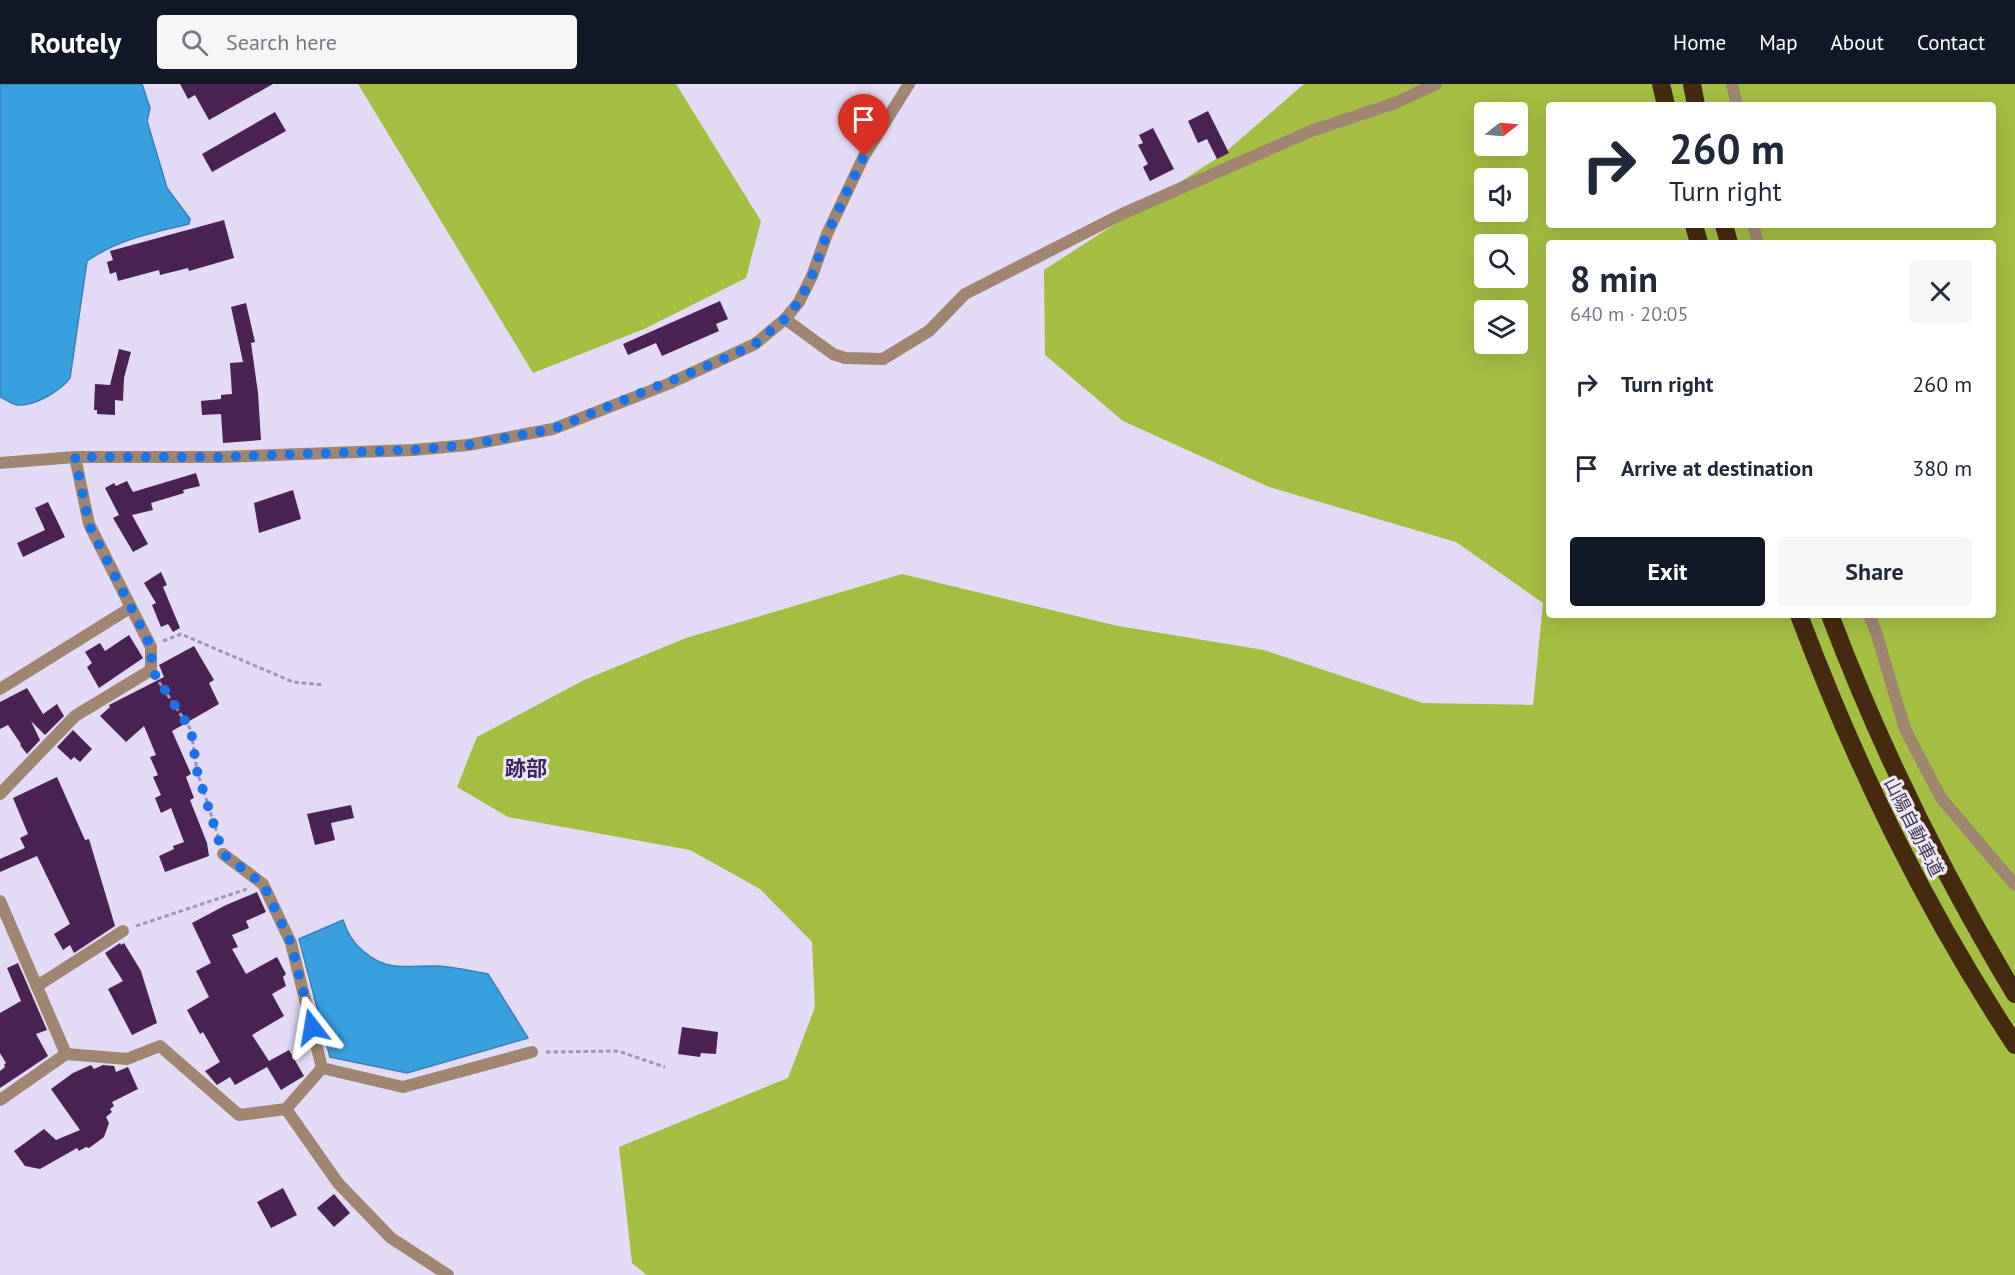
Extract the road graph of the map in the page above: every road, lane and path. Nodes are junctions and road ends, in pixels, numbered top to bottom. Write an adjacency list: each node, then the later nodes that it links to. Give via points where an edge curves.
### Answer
1 (909, 84): 9 (street, via 864,156 812,276)
2 (1436, 84): 9 (street, via 1395,103 1311,131 1122,214 964,294 929,331 882,359 833,354)
3 (1661, 84): 6 (highway)
4 (1692, 84): 7 (highway)
5 (1732, 84): 8 (street)
6 (1665, 102)
7 (1695, 102)
8 (1736, 102)
9 (785, 319): 10 (street, via 755,344 553,429 468,445 413,450 221,457)
10 (75, 457): 11 (street); 12 (street, via 89,525)
11 (0, 463)
12 (130, 608): 16 (street); 19 (street)
13 (1800, 618): 28 (highway, 山陽自動車道, via 1828,692 1897,844 1960,960)
14 (1831, 618): 27 (highway, 山陽自動車道, via 1855,682 1923,831)
15 (1870, 618): 23 (street, via 1905,729 1941,798)
16 (151, 647): 17 (street); 18 (path, via 181,634 293,682)
17 (152, 670): 20 (street, via 75,716); 21 (path, via 191,730 197,771)
18 (324, 685)
19 (0, 689)
20 (0, 794)
21 (223, 854): 22 (street)
22 (263, 884): 25 (path); 32 (street, via 291,943)
23 (2015, 885)
24 (0, 901): 26 (street)
25 (123, 931): 26 (street)
26 (37, 986): 30 (street)
27 (2015, 994)
28 (2015, 1046)
29 (532, 1052): 31 (path, via 618,1051); 32 (street, via 403,1087)
30 (66, 1054): 33 (street); 34 (street, via 127,1059 160,1046 239,1115)
31 (665, 1067)
32 (322, 1068): 34 (street)
33 (0, 1100)
34 (286, 1109): 35 (street, via 338,1184 391,1238)
35 (448, 1275)

